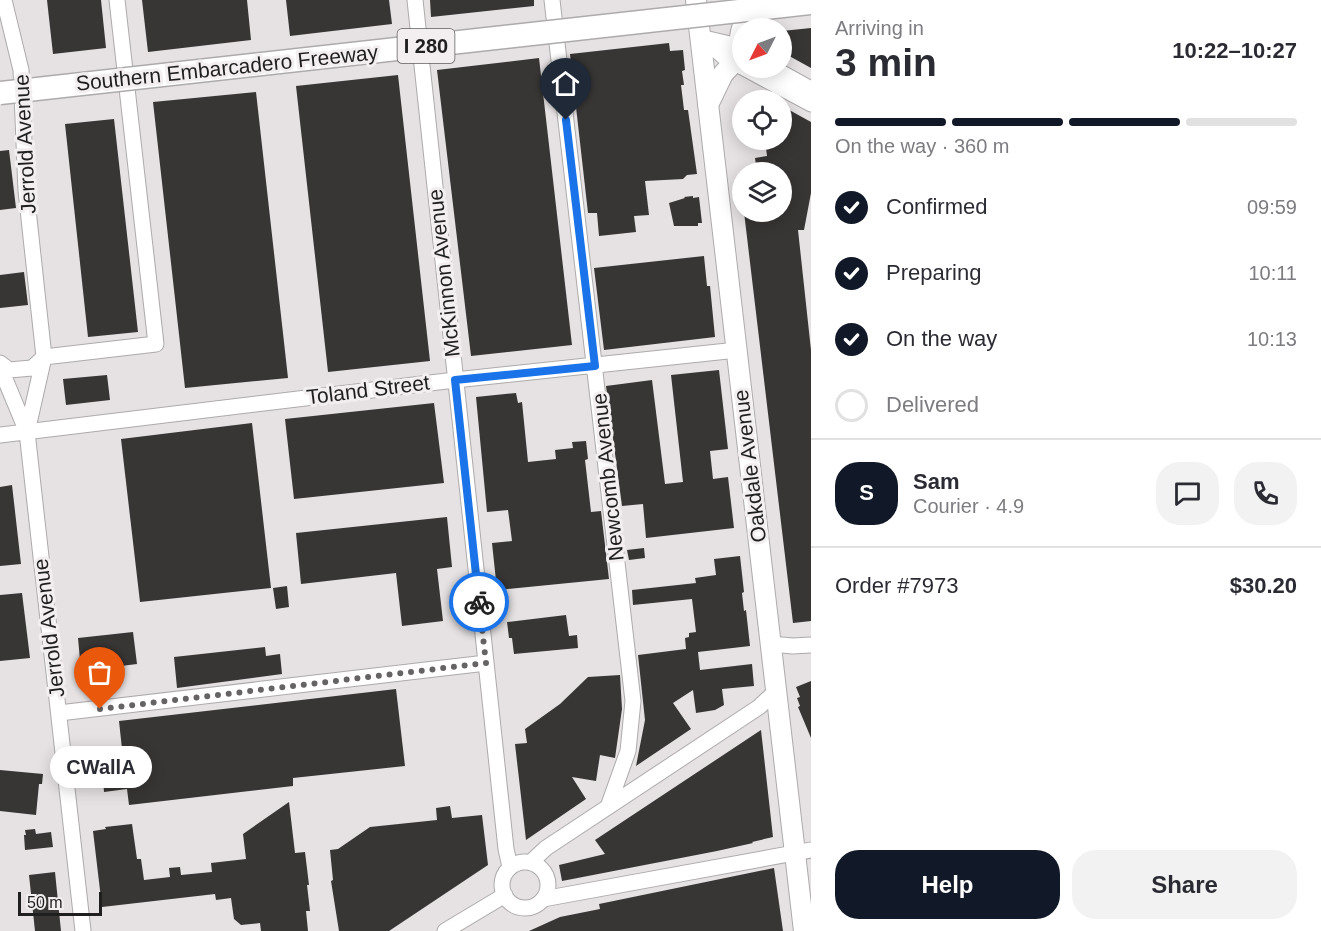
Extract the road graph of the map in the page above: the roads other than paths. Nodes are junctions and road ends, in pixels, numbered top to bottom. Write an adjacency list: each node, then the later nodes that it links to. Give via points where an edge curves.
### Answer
1 (4, 0): 20 (street, Jerrold Avenue)
2 (117, 0): 15 (street)
3 (415, 0): 12 (street, McKinnon Avenue)
4 (552, 0): 10 (street, Newcomb Avenue)
5 (780, 0): 18 (highway, Southern Embarcadero Freeway / I 280)
6 (811, 2): 8 (street); 15 (highway, Southern Embarcadero Freeway / I 280, bridge)
7 (697, 7): 8 (street); 10 (street); 11 (main road, Oakdale Avenue)
8 (751, 9): 9 (street)
9 (743, 18)
10 (556, 31): 12 (street); 27 (street, Newcomb Avenue)
11 (701, 37): 13 (street, via 724,57); 23 (main road, Oakdale Avenue)
12 (421, 47): 15 (street); 28 (street, McKinnon Avenue)
13 (732, 58)
14 (732, 66): 23 (main road, via 723,74)
15 (125, 78): 20 (street); 21 (highway, Southern Embarcadero Freeway / I 280, bridge); 25 (street, via 156,344)
16 (770, 78): 22 (street)
17 (792, 78): 19 (street)
18 (0, 85)
19 (811, 88)
20 (22, 90): 21 (street); 25 (street, Jerrold Avenue, via 26,191)
21 (0, 93)
22 (811, 104)
23 (708, 105): 24 (main road, Oakdale Avenue)
24 (737, 350): 27 (street, Toland Street); 31 (main road, Oakdale Avenue)
25 (44, 357): 26 (street, via 32,368 9,370); 29 (street, Jerrold Avenue)
26 (0, 365): 29 (street, Jerrold Avenue)
27 (595, 366): 28 (street, Toland Street); 36 (street, Newcomb Avenue, via 633,702 628,751)
28 (455, 380): 29 (street, Toland Street); 33 (street, McKinnon Avenue)
29 (27, 432): 30 (street, Toland Street); 35 (street, Jerrold Avenue)
30 (0, 435)
31 (770, 644): 32 (street); 34 (main road, Oakdale Avenue)
32 (811, 645)
33 (486, 663): 35 (street); 39 (street, McKinnon Avenue)
34 (776, 691): 36 (street, via 759,707); 37 (main road, Oakdale Avenue)
35 (59, 713): 42 (street, Jerrold Avenue)
36 (608, 807): 38 (street)
37 (803, 852): 41 (street); 44 (main road, Oakdale Avenue)
38 (531, 862): 39 (street); 41 (street, via 547,878)
39 (510, 867): 40 (street, via 502,880)
40 (505, 895): 41 (street, via 509,902 523,908); 43 (street)
41 (543, 899)
42 (83, 931)
43 (445, 931)
44 (804, 931)

